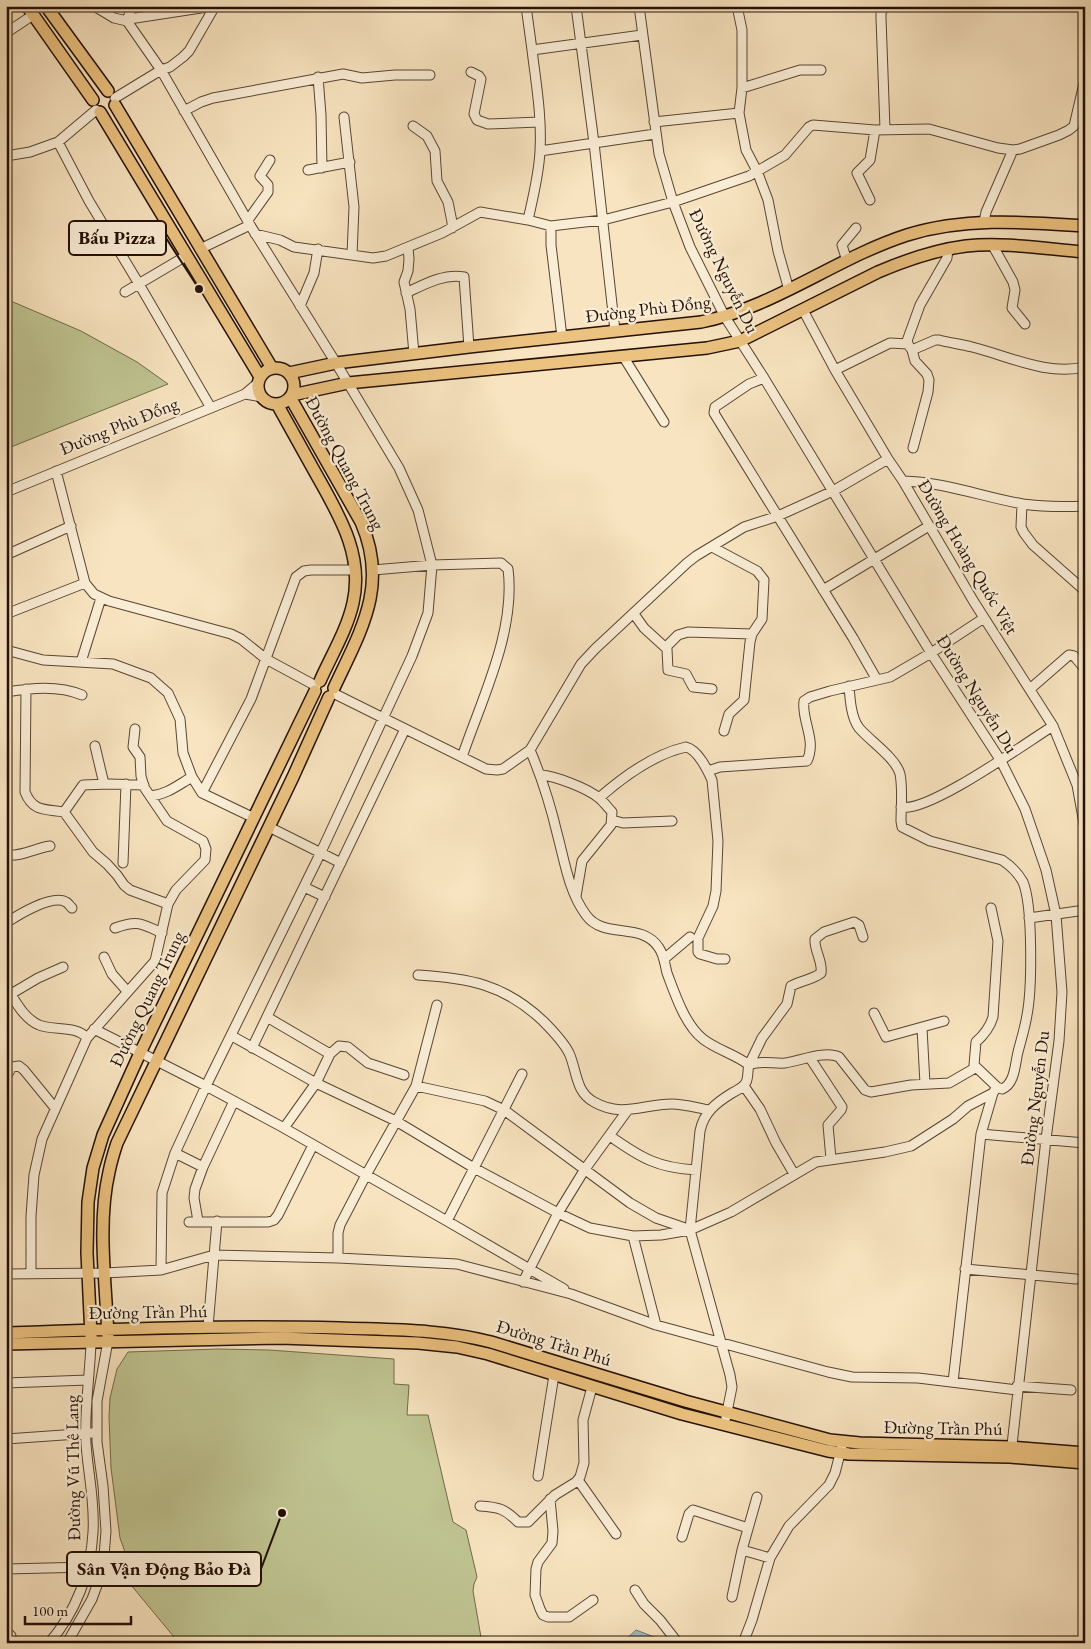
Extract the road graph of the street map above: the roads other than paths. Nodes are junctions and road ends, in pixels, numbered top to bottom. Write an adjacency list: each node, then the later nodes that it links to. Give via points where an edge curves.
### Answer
1 (46, 6): 23 (main road)
2 (94, 6): 11 (street, via 114,18)
3 (132, 6): 11 (street)
4 (214, 6): 11 (street); 16 (street, via 189,50 170,67)
5 (526, 6): 15 (street)
6 (576, 6): 14 (street)
7 (639, 6): 13 (street, Đường Nguyễn Du)
8 (737, 6): 22 (street, via 742,30)
9 (886, 6): 31 (street, via 881,18)
10 (30, 10): 12 (street); 24 (main road)
11 (128, 20): 16 (street)
12 (6, 33)
13 (642, 35): 14 (street); 29 (street, Đường Nguyễn Du)
14 (581, 43): 15 (street); 35 (street)
15 (532, 50): 28 (street)
16 (161, 70): 23 (street); 25 (street)
17 (821, 70): 22 (street, via 800,70)
18 (471, 72): 28 (street, via 481,79 474,114 477,120 488,124)
19 (430, 75): 20 (street, via 362,78 343,74)
20 (318, 77): 25 (street, via 213,98); 41 (street)
21 (1085, 79): 36 (street, via 1075,123 1070,130 1035,145)
22 (742, 88): 26 (street)
23 (113, 98): 24 (main road, via 110,112); 24 (main road, via 99,92); 57 (main road)
24 (96, 107): 34 (street); 62 (main road)
25 (184, 111): 49 (street)
26 (739, 113): 29 (street); 43 (street, via 746,150)
27 (344, 117): 40 (street)
28 (539, 122): 37 (street)
29 (654, 122): 33 (street, Đường Nguyễn Du)
30 (413, 126): 52 (street, via 427,136 435,152 437,182 448,202)
31 (886, 129): 32 (street); 36 (street, via 929,129)
32 (875, 130): 43 (street, via 813,125 785,155); 44 (street, via 870,160 858,173)
33 (655, 134): 35 (street); 45 (street, Đường Nguyễn Du)
34 (58, 142): 38 (street); 64 (street, via 89,201)
35 (594, 143): 37 (street); 47 (street)
36 (1013, 150): 48 (street)
37 (540, 151): 46 (street)
38 (6, 156)
39 (270, 160): 49 (street, via 260,176 268,186 268,192)
40 (350, 162): 41 (street); 61 (street, via 354,207)
41 (322, 168): 42 (street)
42 (308, 170)
43 (758, 172): 45 (street); 65 (street, via 768,200)
44 (870, 200)
45 (673, 202): 47 (street); 70 (street, Đường Nguyễn Du, via 690,247)
46 (528, 220): 50 (street); 52 (street, via 480,212)
47 (603, 220): 50 (street); 72 (street)
48 (984, 222): 51 (main road, Đường Phù Đổng); 63 (main road, Đường Phù Đổng, via 922,231)
49 (249, 223): 54 (street); 57 (street)
50 (551, 226): 73 (street)
51 (1085, 226)
52 (452, 228): 56 (street)
53 (856, 228): 63 (street, via 842,245)
54 (256, 234): 58 (street, via 294,247); 68 (street)
55 (993, 246): 59 (main road); 60 (main road); 71 (street, via 1013,282 1012,308)
56 (408, 247): 61 (street, via 373,258); 67 (street)
57 (200, 249): 81 (main road)
58 (318, 249): 61 (street); 68 (street, via 314,273)
59 (948, 249): 69 (main road, via 901,262); 76 (street, via 920,305)
60 (1085, 252)
61 (352, 255)
62 (186, 256): 64 (street); 85 (main road)
63 (847, 261): 65 (main road, Đường Phù Đổng)
64 (140, 284): 66 (street); 91 (street)
65 (789, 290): 70 (main road, Đường Phù Đổng)
66 (125, 292)
67 (406, 293): 75 (street, via 442,278 464,277); 77 (street)
68 (300, 306): 79 (street)
69 (804, 310): 74 (main road); 82 (street, Đường Hoàng Quốc Việt)
70 (725, 317): 72 (main road, Đường Phù Đổng); 74 (street, Đường Nguyễn Du)
71 (1025, 324)
72 (615, 332): 73 (main road, Đường Phù Đổng)
73 (562, 337): 75 (main road, Đường Phù Đổng)
74 (740, 341): 78 (main road, via 707,348); 84 (street, Đường Nguyễn Du)
75 (469, 347): 77 (main road, Đường Phù Đổng)
76 (910, 347): 80 (street, via 938,340 971,346 1032,365 1060,369); 82 (street, via 890,343); 93 (street, via 915,361 929,380)
77 (414, 354): 79 (main road, Đường Phù Đổng)
78 (623, 356): 86 (main road); 92 (street)
79 (336, 363): 83 (main road, Đường Phù Đổng); 86 (street)
80 (1085, 367)
81 (272, 368): 83 (main road, via 281,368); 85 (main road)
82 (835, 370): 94 (street, Đường Hoàng Quốc Việt)
83 (289, 373): 88 (main road, via 294,383)
84 (764, 378): 97 (street, Đường Nguyễn Du); 101 (street, via 715,406 714,413)
85 (259, 380): 87 (street, Đường Phù Đổng); 89 (main road)
86 (348, 383): 88 (main road); 107 (street, via 408,487 418,510)
87 (245, 394): 89 (street); 91 (street, Đường Phù Đổng)
88 (291, 396): 90 (main road); 109 (main road, Đường Quang Trung, via 361,522 370,544)
89 (262, 397): 90 (main road)
90 (277, 404): 108 (main road, Đường Quang Trung, via 346,529)
91 (211, 408): 95 (street, Đường Phù Đổng)
92 (664, 422)
93 (913, 448)
94 (888, 459): 96 (street, Đường Hoàng Quốc Việt); 97 (street)
95 (56, 471): 98 (street, Đường Phù Đổng); 102 (street)
96 (903, 481): 99 (street, via 953,488); 103 (street, Đường Hoàng Quốc Việt)
97 (833, 491): 101 (street); 106 (street, Đường Nguyễn Du)
98 (6, 492)
99 (1022, 504): 100 (street); 112 (street, via 1021,527 1024,533)
100 (1085, 506)
101 (778, 516): 104 (street, via 744,528); 111 (street)
102 (71, 526): 105 (street); 110 (street)
103 (929, 526): 106 (street); 116 (street, Đường Hoàng Quốc Việt)
104 (712, 547): 115 (street, via 686,563); 117 (street, via 757,571 764,580 762,619)
105 (6, 555)
106 (875, 560): 111 (street); 120 (street, Đường Nguyễn Du)
107 (432, 565): 109 (street); 133 (street, via 428,613); 140 (street, via 501,563 508,569 508,617)
108 (355, 570): 121 (street, via 311,570 296,576); 125 (main road, Đường Quang Trung, via 353,605)
109 (373, 570): 131 (main road, Đường Quang Trung, via 368,610)
110 (85, 583): 113 (street); 114 (street)
111 (823, 590): 124 (street)
112 (1085, 591)
113 (101, 598): 121 (street, via 231,634); 122 (street)
114 (6, 614)
115 (634, 614): 118 (street, via 644,628); 139 (street, via 581,664)
116 (984, 618): 120 (street); 129 (street, Đường Hoàng Quốc Việt)
117 (752, 634): 118 (street, via 688,632 678,635); 137 (street, via 744,700 729,714)
118 (666, 647): 128 (street, via 668,670 686,674 693,687)
119 (6, 650): 122 (street, via 43,660)
120 (931, 653): 124 (street, via 890,677); 141 (street, Đường Nguyễn Du)
121 (266, 659): 125 (street); 149 (street, via 251,699)
122 (81, 662): 144 (street, via 113,664 151,678 168,693 180,719 183,753)
123 (1085, 669): 129 (street, via 1074,656 1069,655)
124 (877, 680): 126 (street)
125 (317, 686): 131 (main road, via 320,698); 131 (main road, via 328,680); 154 (main road, Đường Quang Trung)
126 (849, 686): 142 (street, via 804,701 810,746 807,761 720,767); 152 (street, via 856,722 899,773)
127 (26, 688): 130 (street); 132 (street, via 48,688); 153 (street, via 25,792 35,807)
128 (712, 689)
129 (1030, 689): 134 (street, Đường Hoàng Quốc Việt)
130 (6, 692)
131 (332, 693): 133 (street); 157 (main road, Đường Quang Trung)
132 (82, 695)
133 (383, 717): 136 (street); 160 (street)
134 (1053, 726): 141 (street); 145 (street, Đường Hoàng Quốc Việt)
135 (135, 729): 148 (street, via 133,747 140,757)
136 (405, 729): 140 (street); 163 (street)
137 (724, 731)
138 (95, 746): 146 (street)
139 (530, 750): 140 (street, via 497,770 486,769); 143 (street)
140 (462, 757)
141 (1001, 761): 152 (street, via 927,802); 171 (street, Đường Nguyễn Du, via 1032,827)
142 (708, 771): 151 (street, via 691,748 678,748 649,762); 180 (street, via 712,780 718,841 716,891 713,906 699,934 697,948 700,954)
143 (541, 775): 151 (street, via 562,780); 165 (street, via 571,889)
144 (192, 777): 149 (street); 150 (street, via 166,792)
145 (1081, 782): 158 (street, Đường Hoàng Quốc Việt)
146 (104, 784): 147 (street); 153 (street, via 83,785)
147 (126, 784): 148 (street); 162 (street)
148 (144, 785): 150 (street)
149 (202, 793): 154 (street)
150 (150, 796): 167 (street, via 167,821 203,841 206,849 205,860 176,890)
151 (599, 798): 155 (street, via 612,812)
152 (901, 807): 172 (street, via 901,824 907,831 930,842 996,858 1012,867 1024,884)
153 (64, 812): 167 (street, via 93,852 124,885)
154 (254, 818): 194 (main road, Đường Quang Trung)
155 (612, 820): 156 (street, via 623,823); 165 (street, via 582,861)
156 (672, 821)
157 (269, 827): 160 (street); 197 (main road, Đường Quang Trung)
158 (1085, 829)
159 (50, 846): 161 (street)
160 (321, 852): 163 (street); 164 (street)
161 (6, 856)
162 (123, 863)
163 (341, 863): 166 (street)
164 (304, 887): 166 (street); 191 (street)
165 (576, 896): 179 (street, via 586,916 595,924 652,939)
166 (325, 897): 187 (street)
167 (168, 904): 175 (street)
168 (72, 908): 173 (street, via 66,902 46,903 32,907)
169 (991, 908): 199 (street, via 998,941 993,1017 984,1036 976,1042)
170 (1085, 910): 171 (street)
171 (1056, 915): 172 (street); 218 (street, Đường Nguyễn Du, via 1062,992)
172 (1029, 918): 208 (street, via 1027,1015 1010,1083)
173 (6, 923)
174 (115, 928): 175 (street, via 130,922)
175 (162, 933): 184 (street, via 154,961)
176 (690, 937): 179 (street)
177 (863, 937): 198 (street, via 860,925 854,922 824,932 815,939 821,973 791,986 787,1004 762,1038)
178 (104, 957): 184 (street, via 112,974)
179 (664, 959): 198 (street, via 677,1000 702,1039)
180 (725, 959)
181 (63, 967): 183 (street)
182 (418, 975): 213 (street, via 454,977 511,995 551,1028 568,1051 580,1090 590,1100)
183 (9, 990): 192 (street, via 24,1014 37,1024 76,1031)
184 (127, 991): 190 (street)
185 (437, 1005): 206 (street)
186 (874, 1013): 189 (street, via 886,1037)
187 (267, 1017): 193 (street); 195 (street)
188 (944, 1021): 189 (street)
189 (922, 1028): 204 (street)
190 (94, 1029): 192 (street); 194 (street)
191 (232, 1036): 193 (street); 205 (street)
192 (86, 1038): 210 (street)
193 (252, 1048): 203 (street)
194 (140, 1053): 197 (street); 242 (main road, Đường Quang Trung, via 109,1119 93,1168 88,1202)
195 (330, 1054): 201 (street, via 339,1046 348,1047 368,1063); 203 (street)
196 (810, 1058): 198 (street); 204 (street, via 828,1054 839,1057 870,1092); 222 (street, via 842,1107 828,1124)
197 (156, 1060): 205 (street); 240 (main road, Đường Quang Trung, via 117,1142 108,1172 104,1213)
198 (749, 1065): 207 (street)
199 (975, 1068): 204 (street, via 949,1083); 208 (street)
200 (522, 1074): 211 (street)
201 (404, 1075)
202 (6, 1077): 210 (street, via 12,1067 19,1066)
203 (316, 1083): 214 (street); 215 (street)
204 (925, 1084)
205 (206, 1086): 209 (street); 221 (street)
206 (416, 1086): 211 (street, via 485,1101); 214 (street)
207 (744, 1086): 212 (street); 228 (street, via 760,1109)
208 (995, 1090): 216 (street); 222 (street, via 911,1146)
209 (234, 1101): 215 (street); 223 (street)
210 (55, 1108): 239 (street, via 42,1139 34,1175)
211 (504, 1110): 224 (street); 225 (street)
212 (709, 1110): 213 (street, via 673,1104); 226 (street, via 701,1123)
213 (627, 1111): 217 (street)
214 (396, 1121): 224 (street); 227 (street)
215 (284, 1128): 220 (street)
216 (981, 1134): 218 (street); 237 (street)
217 (610, 1136): 225 (street); 226 (street, via 651,1162)
218 (1046, 1139): 219 (street); 243 (street, Đường Nguyễn Du)
219 (1085, 1143)
220 (313, 1145): 227 (street); 230 (street, via 274,1220)
221 (175, 1154): 223 (street); 238 (street, via 162,1193)
222 (831, 1158): 228 (street)
223 (202, 1167): 230 (street, via 195,1189 193,1222)
224 (474, 1168): 229 (street); 231 (street)
225 (585, 1169): 229 (street); 232 (street, via 644,1212)
226 (696, 1170): 232 (street)
227 (366, 1174): 231 (street); 235 (street, via 339,1229)
228 (794, 1174): 232 (street, via 731,1212)
229 (558, 1213): 233 (street, via 590,1228); 236 (street)
230 (217, 1221): 234 (street)
231 (447, 1221): 236 (street)
232 (690, 1230): 233 (street); 252 (street)
233 (633, 1236): 247 (street)
234 (214, 1255): 235 (street); 238 (street); 248 (street)
235 (338, 1258): 245 (street, via 457,1264)
236 (530, 1268): 245 (street); 246 (street)
237 (965, 1269): 243 (street); 256 (street)
238 (161, 1270): 240 (street)
239 (31, 1273): 241 (street); 242 (street)
240 (105, 1273): 242 (street); 251 (main road, Đường Quang Trung)
241 (6, 1274)
242 (88, 1274): 250 (main road, Đường Quang Trung)
243 (1030, 1274): 244 (street); 259 (street, Đường Nguyễn Du)
244 (1076, 1279)
245 (522, 1282): 246 (street)
246 (571, 1294): 247 (street)
247 (656, 1325): 252 (street)
248 (208, 1327): 251 (main road, Đường Trần Phú); 261 (main road, Đường Trần Phú, via 417,1330 460,1335)
249 (6, 1333): 250 (main road, Đường Trần Phú)
250 (91, 1336): 251 (main road, Đường Trần Phú); 253 (main road, Đường Trần Phú); 255 (street, Đường Vũ Thê Lang)
251 (108, 1336): 254 (main road, Đường Trần Phú, via 418,1343 472,1350); 263 (street, Đường Vũ Thê Lang, via 97,1401)
252 (721, 1342): 256 (street, via 840,1375); 261 (street, via 731,1382)
253 (6, 1344)
254 (554, 1375): 258 (main road, Đường Trần Phú); 270 (street)
255 (88, 1380): 257 (street); 264 (street, Đường Vũ Thê Lang)
256 (953, 1382): 259 (street)
257 (6, 1383)
258 (592, 1387): 262 (main road, Đường Trần Phú); 271 (street, via 583,1420 584,1464)
259 (1017, 1388): 260 (street); 267 (street, Đường Nguyễn Du)
260 (1071, 1390)
261 (727, 1412): 262 (street); 266 (main road, Đường Trần Phú)
262 (723, 1424): 266 (main road, Đường Trần Phú, via 828,1451)
263 (97, 1432): 264 (street); 282 (street, Đường Vũ Thê Lang, via 106,1531)
264 (86, 1433): 265 (street); 280 (street, Đường Vũ Thê Lang, via 94,1531)
265 (6, 1439)
266 (842, 1448): 267 (main road, Đường Trần Phú); 279 (street, via 829,1484 789,1526)
267 (1011, 1452): 268 (main road, Đường Trần Phú); 269 (main road, Đường Trần Phú)
268 (1085, 1453)
269 (1085, 1462)
270 (538, 1476)
271 (578, 1480): 273 (street); 276 (street)
272 (757, 1497): 275 (street)
273 (550, 1499): 274 (street, via 528,1522 522,1523 507,1512); 285 (street, via 552,1543 536,1569 535,1595 540,1609 548,1617 569,1617)
274 (480, 1506)
275 (748, 1528): 277 (street, via 693,1510); 278 (street)
276 (616, 1534)
277 (682, 1537)
278 (742, 1550): 279 (street); 284 (street)
279 (770, 1558): 289 (street)
280 (89, 1567): 281 (street); 282 (street); 286 (street, Đường Vũ Thê Lang, via 78,1596)
281 (6, 1569)
282 (102, 1572): 287 (street, Đường Vũ Thê Lang, via 92,1599)
283 (635, 1590): 288 (street)
284 (732, 1597)
285 (593, 1600)
286 (49, 1643)
287 (67, 1643)
288 (678, 1643)
289 (743, 1643)

